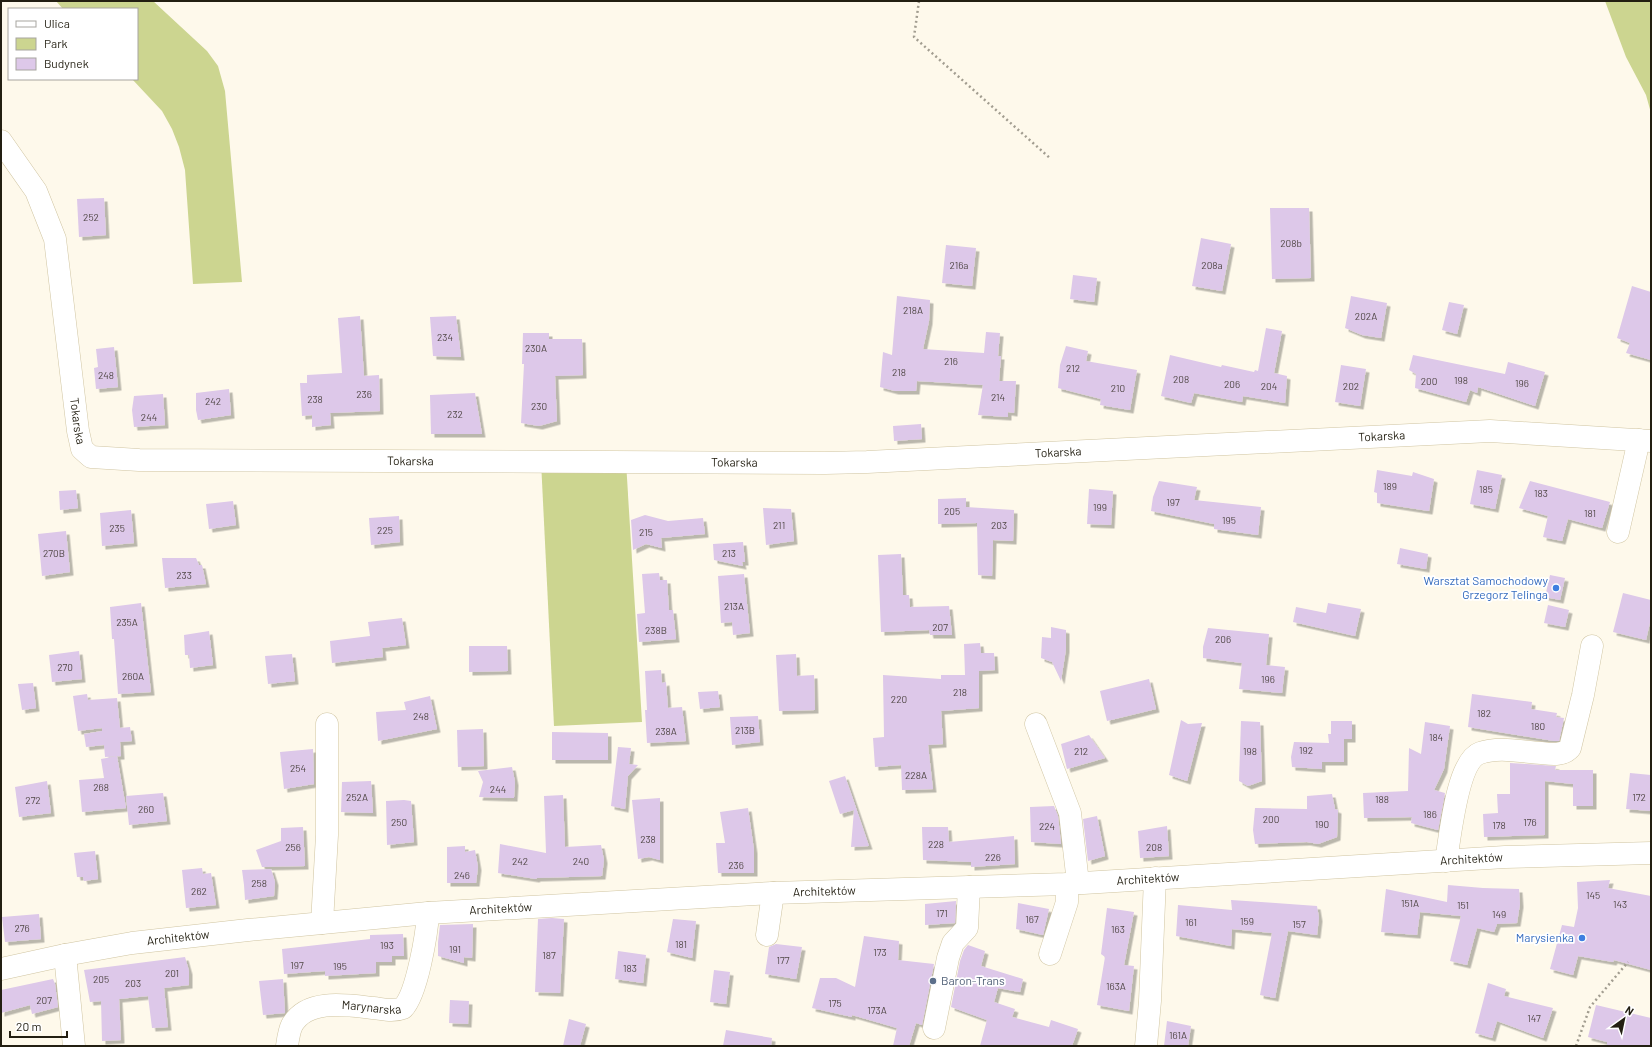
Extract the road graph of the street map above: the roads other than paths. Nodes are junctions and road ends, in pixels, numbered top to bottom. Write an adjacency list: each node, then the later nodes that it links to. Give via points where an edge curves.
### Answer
1 (1, 141): 2 (street, Tokarska, via 36,191 55,239 78,431 82,449 91,457 125,460 825,463 1490,431)
2 (1645, 441): 3 (street)
3 (1618, 532)
4 (1592, 646): 8 (street, via 1582,702 1570,748 1567,752 1559,754 1492,750 1473,757 1467,764 1460,786)
5 (327, 724): 14 (street, via 327,835)
6 (1036, 724): 10 (street, via 1070,813)
7 (1651, 853): 8 (street, Architektów)
8 (1446, 861): 9 (street, Architektów)
9 (1155, 878): 10 (street, Architektów); 22 (street)
10 (1073, 883): 11 (street, Architektów); 17 (street)
11 (969, 887): 12 (street, Architektów); 19 (street, via 967,928 953,943 948,958)
12 (773, 893): 13 (street, Architektów); 15 (street)
13 (428, 913): 14 (street, Architektów); 21 (street, Marynarska, via 419,968 404,1008 390,1010 357,1006 316,1006 303,1013 293,1023)
14 (322, 922): 16 (street, Architektów, via 132,943)
15 (767, 935)
16 (65, 954): 18 (street, Architektów); 20 (street)
17 (1050, 954)
18 (1, 969)
19 (934, 1028)
20 (74, 1046)
21 (287, 1046)
22 (1146, 1046)

